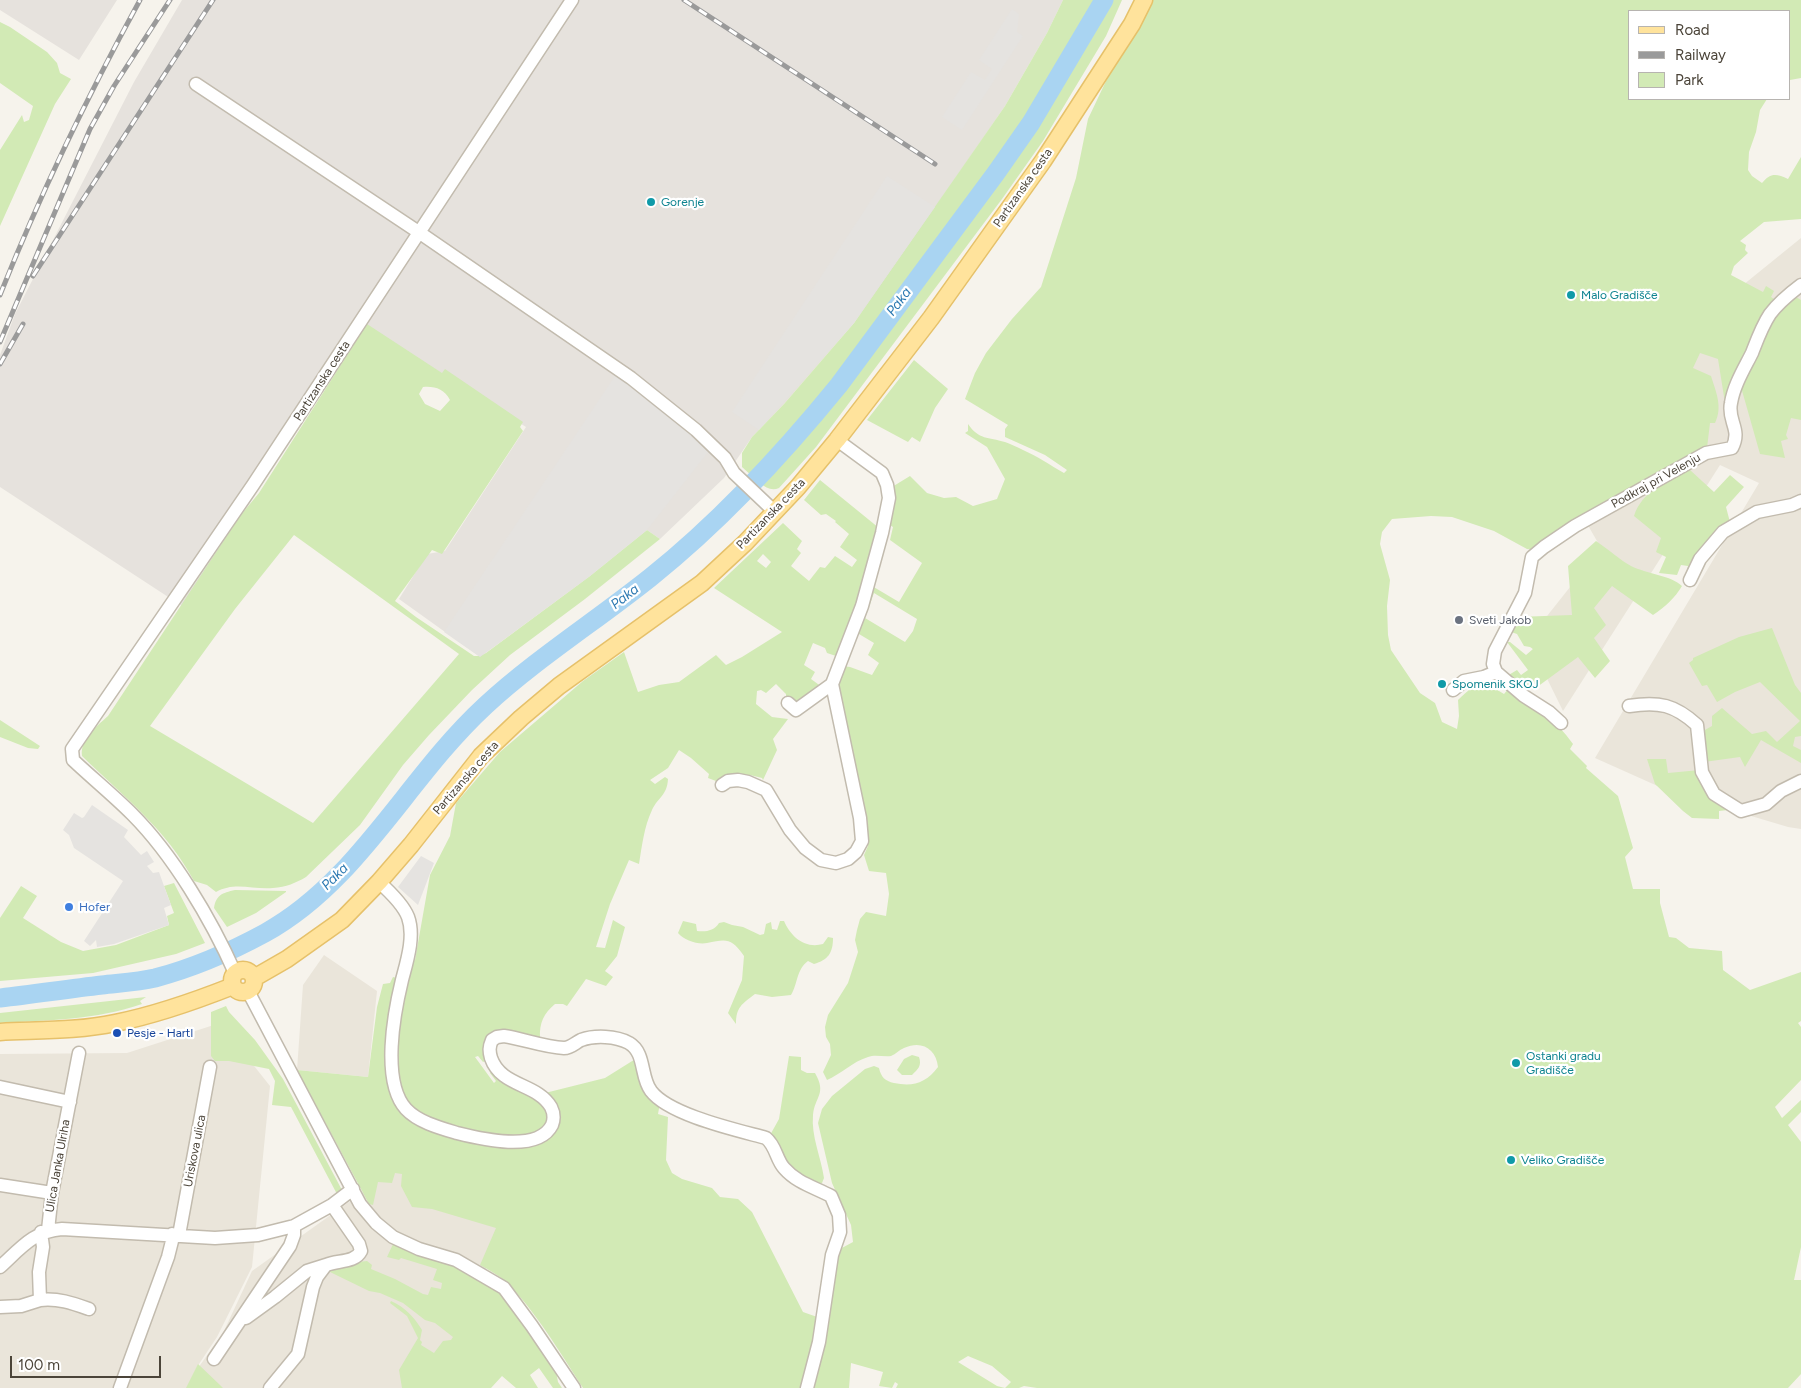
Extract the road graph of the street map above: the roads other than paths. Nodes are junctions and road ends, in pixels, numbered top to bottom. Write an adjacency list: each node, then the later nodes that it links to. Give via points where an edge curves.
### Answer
1 (572, 0): 4 (street, Partizanska cesta)
2 (1144, 0): 6 (main road, Partizanska cesta, via 1132,24 1042,162 931,318)
3 (196, 84): 4 (street)
4 (420, 233): 8 (street, via 632,378 696,430); 19 (street, Partizanska cesta, via 253,485 72,748 73,760 132,814 166,854)
5 (1801, 285): 10 (street, Podkraj pri Velenju, via 1784,297 1770,315 1737,385 1730,404 1736,430 1732,448 1706,453 1575,526 1532,557 1525,593 1495,651 1493,664)
6 (837, 440): 8 (main road, Partizanska cesta); 11 (street, via 882,473 889,498 862,606)
7 (1801, 501): 9 (street, via 1757,512 1723,532 1700,559)
8 (775, 512): 18 (main road, Partizanska cesta, via 702,583 559,686 521,718 481,756)
9 (1690, 580)
10 (1496, 672): 12 (street, via 1464,681); 15 (street)
11 (832, 684): 13 (street, via 796,710); 17 (street, via 861,829 862,841 856,852 836,863 821,860 805,848 790,830 766,790 738,780)
12 (1453, 690)
13 (788, 703)
14 (1629, 706): 16 (street, via 1645,703 1670,706 1697,725 1702,772 1714,794 1741,811 1766,804 1781,791)
15 (1561, 723)
16 (1801, 781)
17 (722, 785)
18 (379, 882): 19 (main road, Partizanska cesta, via 342,920 287,959); 42 (street, via 407,915 411,930 393,1026 392,1062 396,1091 413,1115 438,1127 478,1138 535,1140 553,1123 552,1108 544,1098 502,1075 489,1052 492,1040 504,1036 566,1048 586,1039 612,1038 635,1048 650,1091 659,1098 694,1116 766,1138 790,1174 810,1188 831,1196 839,1214 840,1232 832,1256 820,1342)
19 (240, 978): 20 (main road, Partizanska cesta, via 189,1003 114,1024); 26 (street)
20 (0, 1032)
21 (79, 1054): 24 (street, Ulica Janka Ulriha)
22 (210, 1067): 31 (street, Uriskova ulica)
23 (0, 1087): 24 (street, Ulica Janka Ulriha)
24 (70, 1102): 27 (street, Ulica Janka Ulriha)
25 (0, 1185): 27 (street)
26 (353, 1189): 28 (street); 41 (street, via 370,1217 393,1237 456,1260 504,1288)
27 (52, 1193): 30 (street, Ulica Janka Ulriha)
28 (332, 1205): 29 (street); 32 (street, via 361,1251 352,1260)
29 (294, 1226): 31 (street, via 239,1237); 37 (street, via 290,1246)
30 (44, 1231): 31 (street, via 62,1229); 33 (street); 34 (street, Ulica Janka Ulriha, via 39,1272)
31 (175, 1235): 39 (street, Uriskova ulica)
32 (326, 1265): 37 (street, via 307,1271 275,1298); 40 (street, via 313,1287 298,1354)
33 (0, 1267)
34 (40, 1300): 35 (street, via 21,1306); 36 (street, via 67,1301)
35 (0, 1307)
36 (89, 1309)
37 (241, 1320): 38 (street)
38 (214, 1359)
39 (120, 1388)
40 (270, 1388)
41 (574, 1388)
42 (807, 1388)

